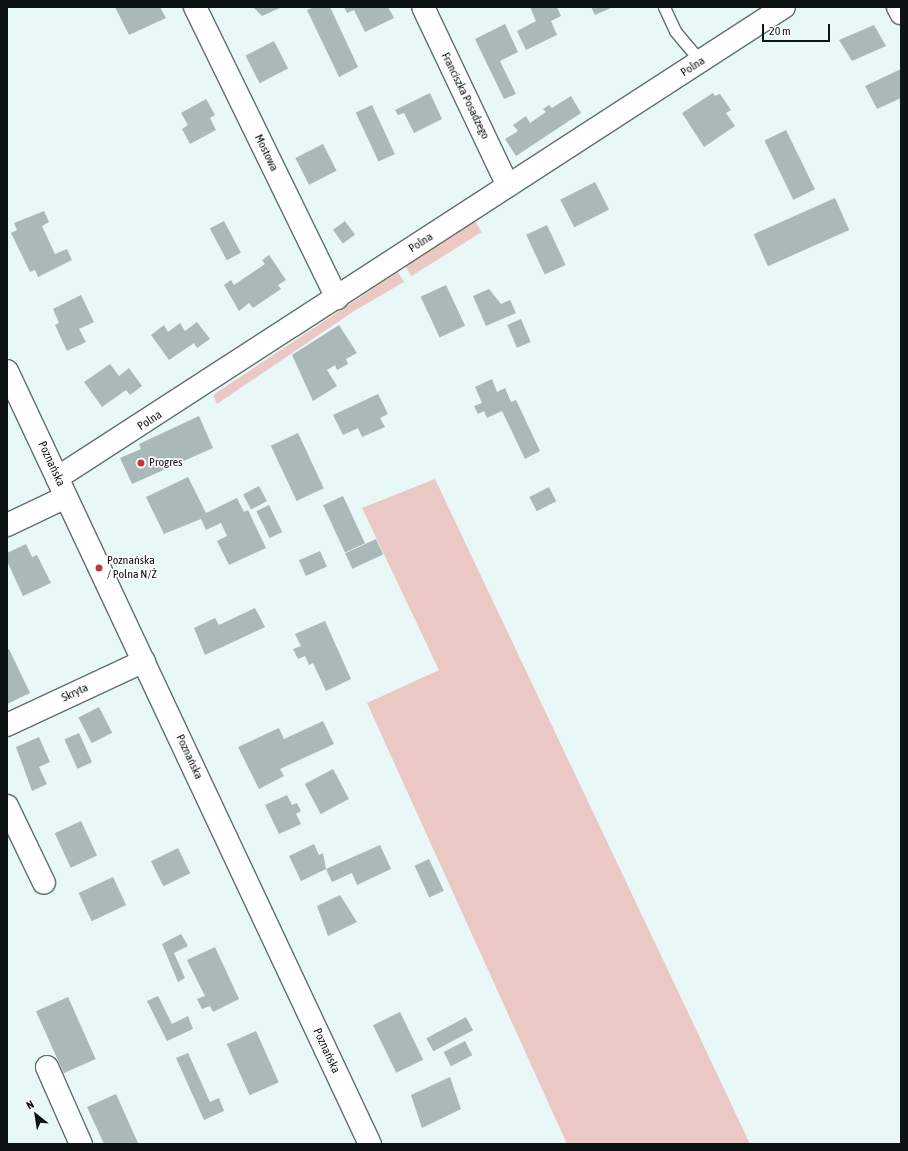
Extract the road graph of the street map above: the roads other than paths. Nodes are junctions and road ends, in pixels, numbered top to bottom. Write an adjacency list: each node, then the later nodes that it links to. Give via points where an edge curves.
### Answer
1 (195, 7): 9 (street, Mostowa)
2 (423, 7): 8 (street, Franciszka Posadzego)
3 (664, 7): 7 (lane, via 675,31)
4 (784, 7): 7 (street, Polna)
5 (898, 7): 6 (street)
6 (901, 13)
7 (701, 62): 8 (street, Polna)
8 (508, 186): 9 (street, Polna)
9 (337, 298): 11 (street, Polna)
10 (7, 371): 11 (street, Poznańska)
11 (62, 487): 12 (street); 13 (street, Poznańska)
12 (7, 525)
13 (144, 661): 14 (street, Skryta); 19 (street, Poznańska)
14 (7, 725)
15 (7, 806): 16 (street)
16 (44, 883)
17 (47, 1067): 18 (street)
18 (81, 1144)
19 (370, 1144)

